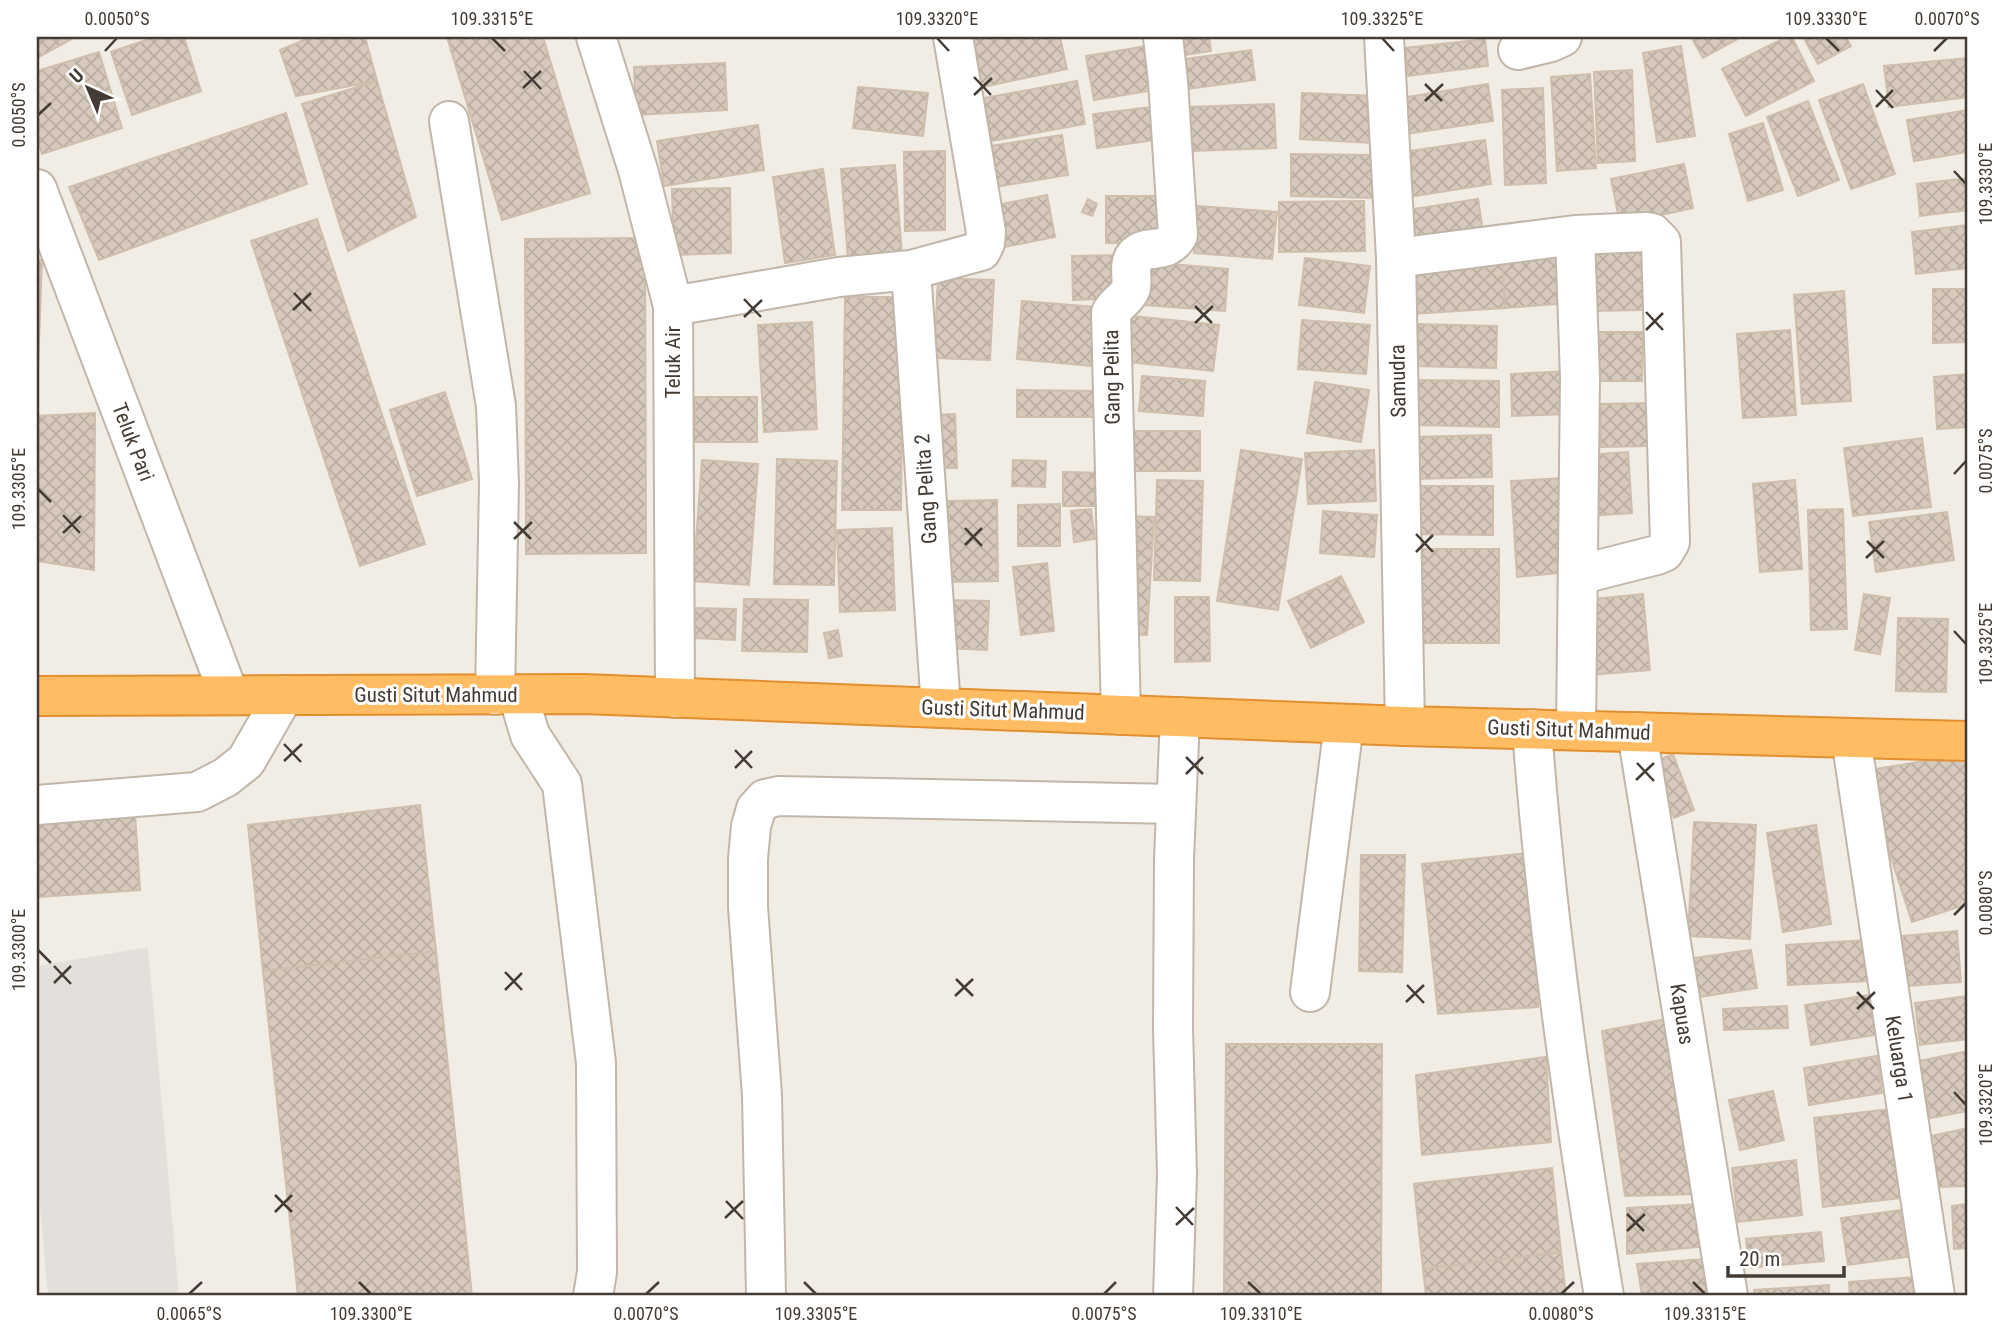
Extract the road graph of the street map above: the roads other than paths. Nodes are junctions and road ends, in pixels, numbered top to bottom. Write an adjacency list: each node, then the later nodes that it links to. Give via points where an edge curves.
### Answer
1 (596, 37): 12 (street, Teluk Air, via 638,170)
2 (953, 37): 11 (street, via 985,243 981,251)
3 (1163, 37): 20 (street, Gang Pelita, via 1178,235 1169,247 1134,256 1131,287 1111,313)
4 (1384, 37): 10 (street, Samudra)
5 (1562, 37): 6 (street)
6 (1518, 50)
7 (449, 121): 16 (street, via 496,406)
8 (37, 189): 14 (street, Teluk Pari)
9 (1575, 235): 10 (street); 13 (street, via 1580,378); 13 (street, via 1646,232 1661,242 1670,534 1664,552)
10 (1396, 258): 23 (street, Samudra)
11 (911, 270): 12 (street, via 839,277); 19 (street, Gang Pelita 2)
12 (673, 306): 18 (street, Teluk Air)
13 (1578, 575): 25 (street)
14 (229, 695): 15 (highway, Gusti Situt Mahmud); 17 (highway, Gusti Situt Mahmud)
15 (284, 695): 16 (highway, Gusti Situt Mahmud); 30 (street, via 246,761 197,792)
16 (507, 695): 18 (highway, Gusti Situt Mahmud); 32 (street, via 562,784 564,797 597,1063 597,1272)
17 (37, 696)
18 (675, 698): 19 (highway, Gusti Situt Mahmud)
19 (941, 708): 20 (highway, Gusti Situt Mahmud)
20 (1121, 715): 21 (highway, Gusti Situt Mahmud)
21 (1180, 717): 22 (highway, Gusti Situt Mahmud); 29 (street)
22 (1345, 724): 23 (highway, Gusti Situt Mahmud); 31 (street)
23 (1405, 726): 24 (highway, Gusti Situt Mahmud)
24 (1532, 729): 25 (highway, Gusti Situt Mahmud); 35 (street, via 1545,876)
25 (1576, 730): 26 (highway, Gusti Situt Mahmud)
26 (1637, 732): 27 (highway, Gusti Situt Mahmud); 36 (street, Kapuas)
27 (1851, 738): 28 (highway, Gusti Situt Mahmud); 37 (street, Keluarga 1)
28 (1968, 741)
29 (1176, 804): 33 (street, via 779,796 756,809 748,859 748,908 762,1095); 34 (street)
30 (37, 805)
31 (1310, 992)
32 (593, 1296)
33 (766, 1296)
34 (1173, 1296)
35 (1604, 1296)
36 (1728, 1296)
37 (1935, 1296)

